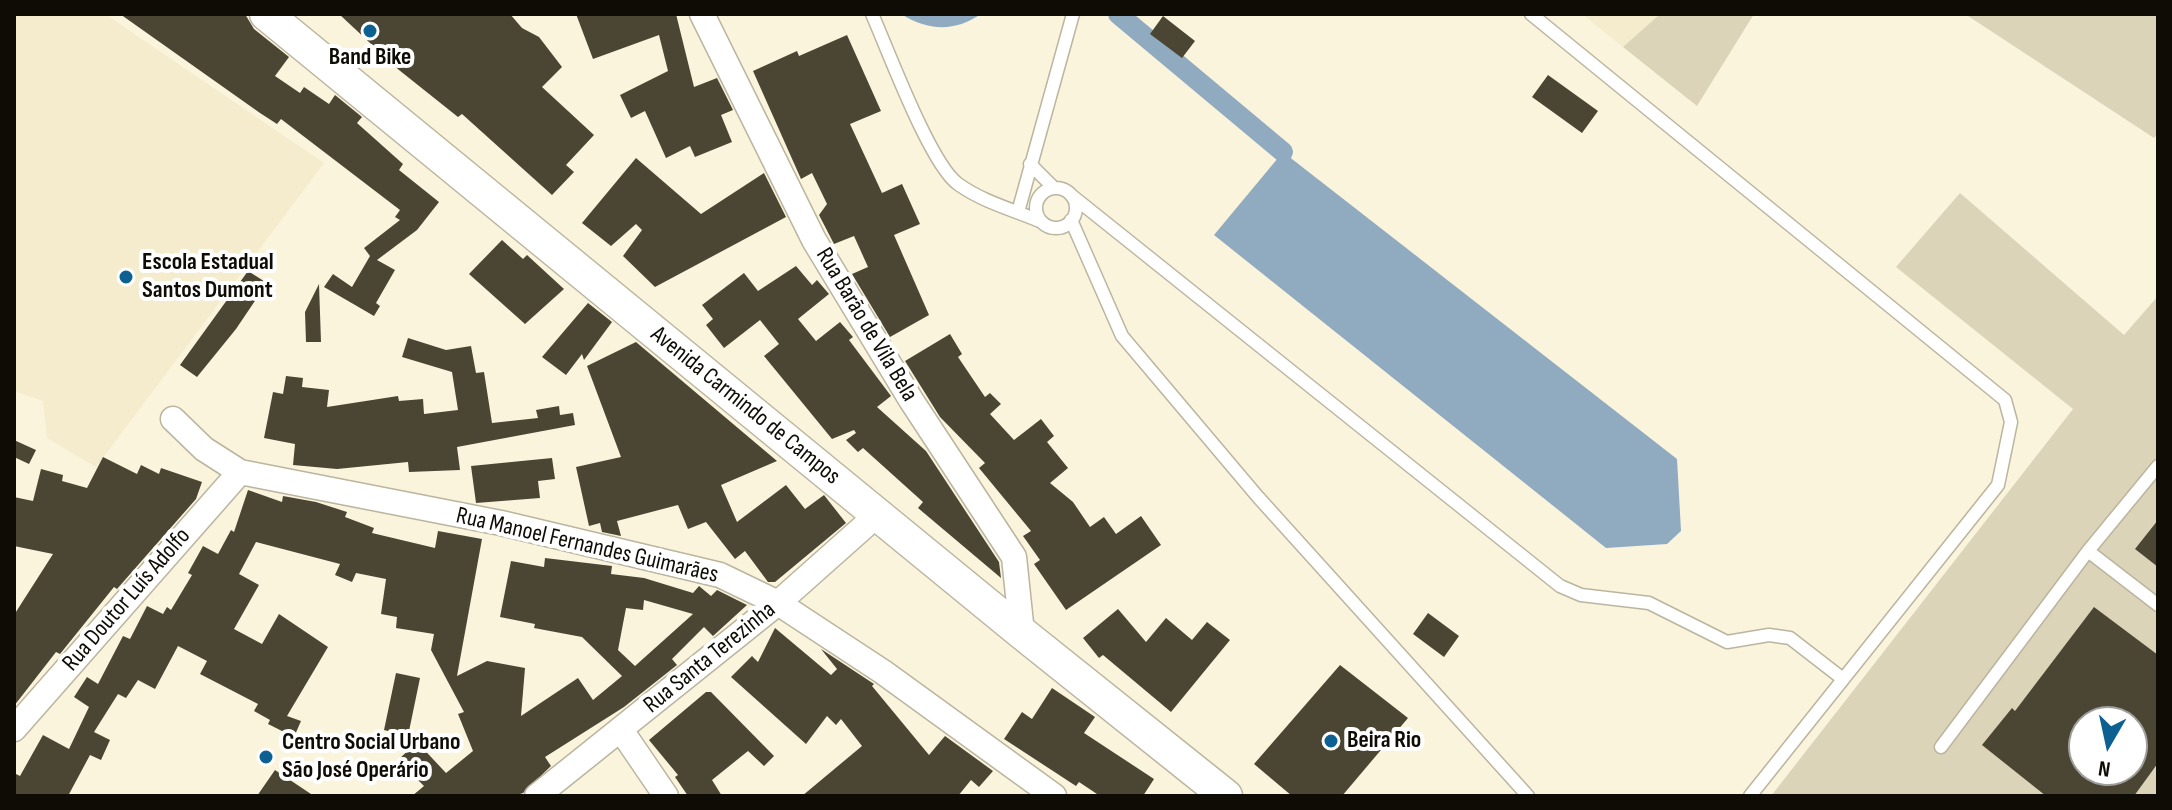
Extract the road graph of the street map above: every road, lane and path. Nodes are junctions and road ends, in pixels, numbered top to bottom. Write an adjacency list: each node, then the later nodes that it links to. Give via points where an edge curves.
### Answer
1 (266, 14): 15 (main road, Avenida Carmindo de Campos)
2 (702, 14): 19 (street, Rua Barão de Vila Bela, via 814,240 1014,557)
3 (872, 14): 9 (lane, via 925,135 955,182)
4 (1073, 14): 6 (lane)
5 (1531, 14): 20 (lane, via 2005,400 2011,422 1998,485)
6 (1030, 164): 7 (lane); 9 (lane)
7 (1054, 188): 8 (lane); 11 (lane, via 1038,199 1036,211)
8 (1071, 195): 10 (lane, via 1076,208); 20 (lane, via 1560,586 1581,595 1649,603 1727,642 1769,635 1790,638)
9 (1018, 212): 11 (lane)
10 (1071, 220): 11 (lane, via 1053,227); 28 (lane, via 1122,336 1258,497)
11 (1042, 222)
12 (173, 419): 14 (street, Rua Manoel Fernandes Guimarães, via 204,449)
13 (2158, 466): 16 (lane)
14 (240, 472): 17 (street, Rua Manoel Fernandes Guimarães, via 501,523 720,575); 21 (street, Rua Doutor Luís Adolfo)
15 (877, 515): 17 (street, Rua Santa Terezinha); 19 (main road, Avenida Carmindo de Campos)
16 (2088, 551): 18 (lane); 23 (lane)
17 (778, 603): 22 (street, Rua Santa Terezinha); 27 (street, Rua Manoel Fernandes Guimarães)
18 (2158, 605)
19 (1022, 633): 24 (main road, Avenida Carmindo de Campos)
20 (1843, 679): 29 (lane)
21 (14, 729)
22 (621, 730): 25 (street, Rua Santa Terezinha); 26 (street)
23 (1941, 747)
24 (1222, 795)
25 (537, 796)
26 (666, 796)
27 (1054, 796)
28 (1528, 796)
29 (1750, 796)

